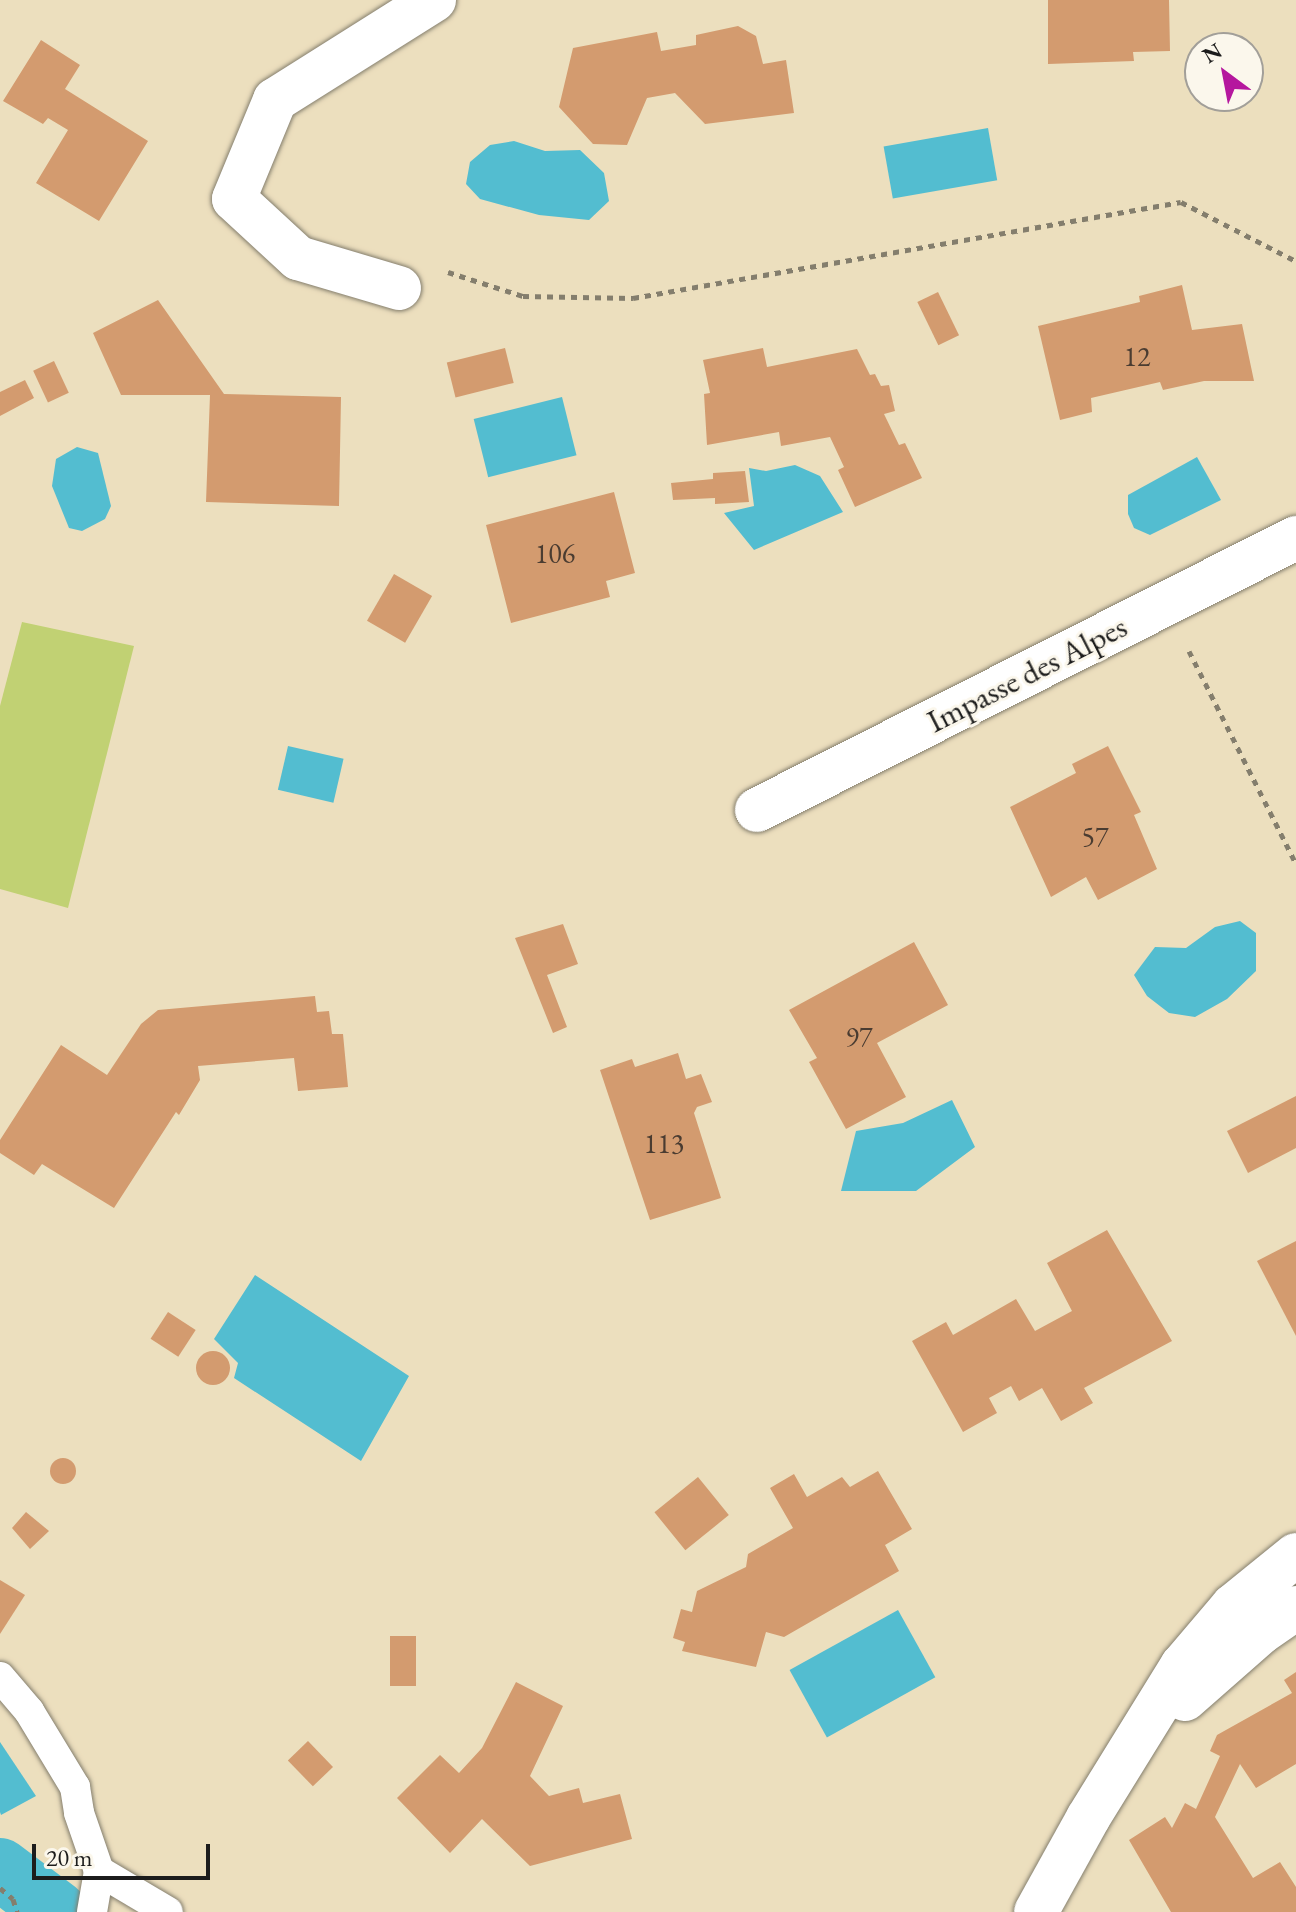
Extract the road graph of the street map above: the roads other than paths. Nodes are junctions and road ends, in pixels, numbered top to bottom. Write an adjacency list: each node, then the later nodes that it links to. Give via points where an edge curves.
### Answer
1 (434, 0): 2 (street, via 275,100 234,199 298,258)
2 (399, 288)
3 (1296, 538): 4 (street, Impasse des Alpes)
4 (757, 810)
5 (1296, 1555): 8 (street, via 1233,1606 1182,1666)
6 (1296, 1608): 8 (street, via 1206,1678)
7 (0, 1677): 9 (lane, via 29,1711 75,1787)
8 (1132, 1751): 12 (street)
9 (99, 1871): 10 (lane); 11 (lane)
10 (92, 1912)
11 (168, 1912)
12 (1036, 1912)

